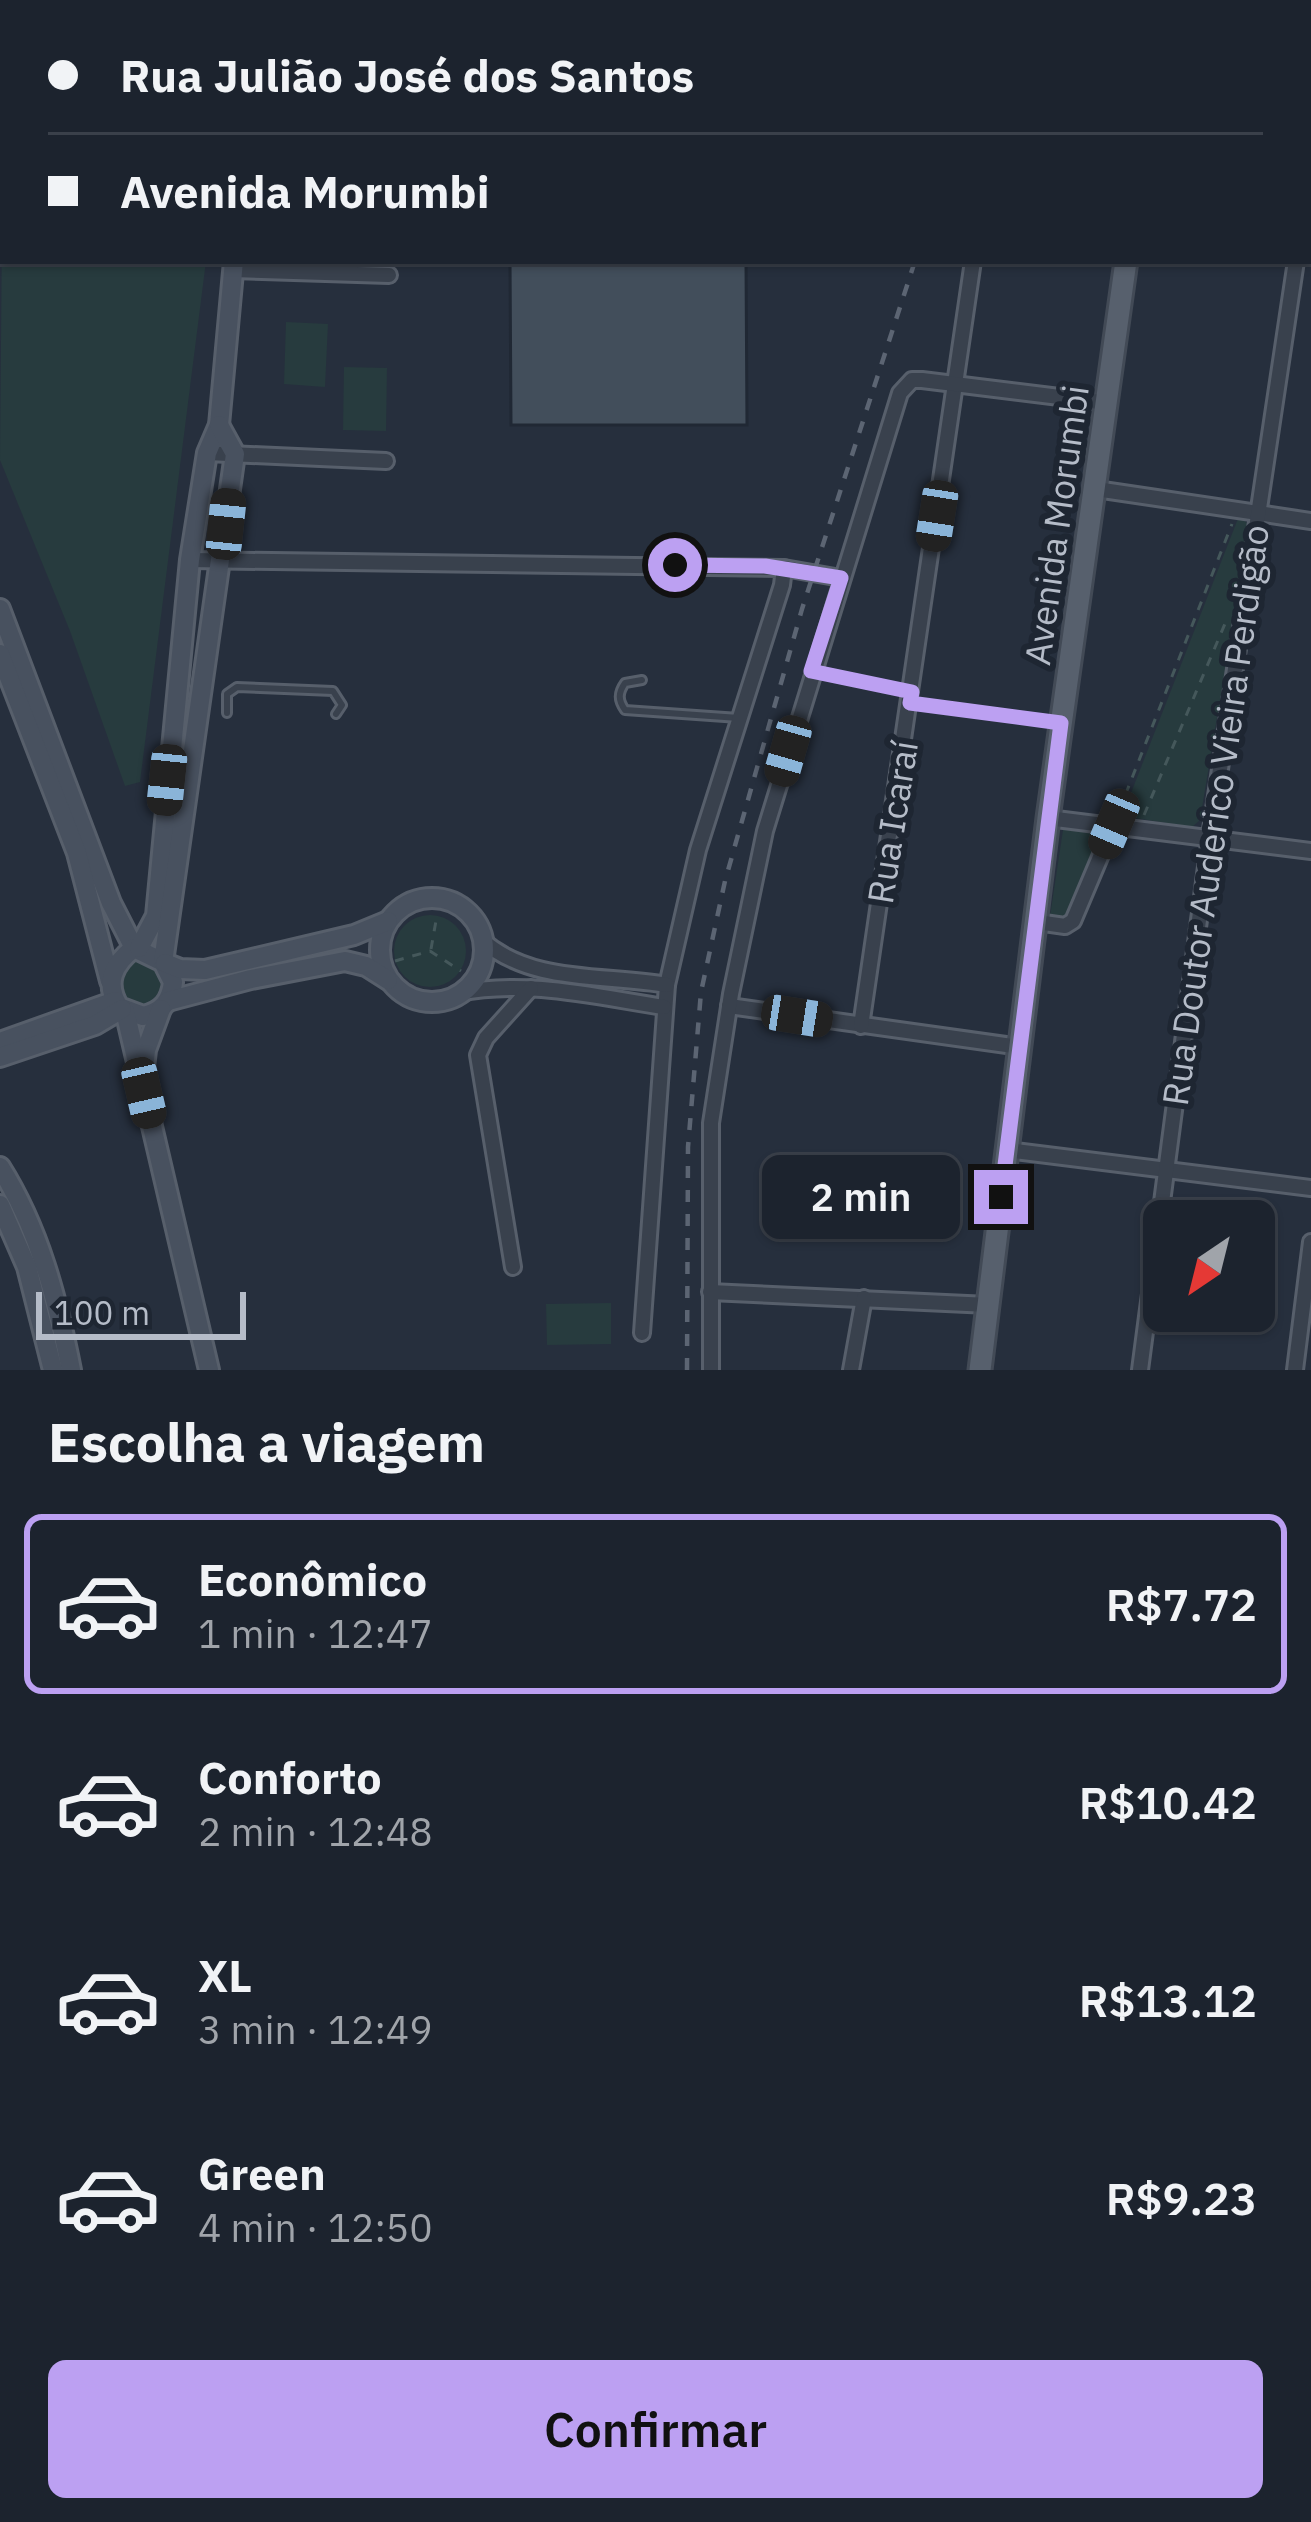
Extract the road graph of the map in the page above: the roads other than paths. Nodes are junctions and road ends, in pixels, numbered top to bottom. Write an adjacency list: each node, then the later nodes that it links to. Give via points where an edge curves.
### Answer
1 (973, 264): 6 (street, Rua Icaraí)
2 (1126, 264): 7 (main road, Avenida Morumbi)
3 (1296, 264): 13 (street, Rua Doutor Auderico Vieira Perdigão)
4 (233, 265): 5 (street); 8 (street)
5 (388, 275)
6 (956, 384): 7 (street); 18 (street, via 905,385); 23 (street, Rua Icaraí)
7 (1108, 404): 12 (main road, Avenida Morumbi)
8 (219, 425): 9 (street); 10 (street)
9 (207, 453): 10 (street); 16 (street)
10 (235, 454): 11 (street); 15 (street)
11 (386, 461)
12 (1096, 489): 13 (street); 27 (main road, Avenida Morumbi)
13 (1259, 513): 14 (street); 30 (street, Rua Doutor Auderico Vieira Perdigão)
14 (1311, 521)
15 (222, 559): 16 (street); 17 (street); 36 (street)
16 (190, 560): 35 (street, via 156,916)
17 (784, 568): 18 (street); 26 (street)
18 (841, 578): 21 (street)
19 (0, 609): 35 (street, via 111,903)
20 (0, 654): 41 (street, via 77,853)
21 (811, 671): 23 (lane); 43 (street, via 765,831)
22 (642, 680): 26 (lane, via 620,690 625,710)
23 (911, 697): 27 (lane); 45 (street, Rua Icaraí)
24 (227, 713): 25 (lane, via 227,694 237,687 333,691 342,705)
25 (336, 714)
26 (739, 718): 38 (street)
27 (1061, 723): 28 (main road, Avenida Morumbi)
28 (1048, 818): 29 (street); 33 (main road, Avenida Morumbi)
29 (1114, 824): 30 (street); 33 (street, via 1072,921)
30 (1210, 836): 31 (street); 52 (street, Rua Doutor Auderico Vieira Perdigão)
31 (1311, 851)
32 (388, 921): 34 (street, via 415,900 449,901 476,922); 36 (street, via 205,970); 37 (street, via 380,954)
33 (1037, 922): 47 (main road, Avenida Morumbi)
34 (482, 940): 38 (street, via 526,968); 40 (street, via 480,971)
35 (137, 948): 36 (street); 41 (street, via 113,970)
36 (164, 963): 42 (street, via 173,982)
37 (393, 985): 40 (street, via 423,1001); 42 (street, via 344,961)
38 (668, 985): 44 (street)
39 (531, 988): 40 (street); 44 (street); 56 (street, via 478,1055)
40 (459, 993)
41 (118, 1000): 42 (street, via 143,1016); 46 (street); 48 (street, via 95,1025); 49 (street)
42 (165, 1005): 49 (street, via 146,1050)
43 (728, 1006): 45 (street); 57 (street, via 711,1123)
44 (664, 1007): 60 (street)
45 (861, 1026): 47 (street)
46 (0, 1042)
47 (1020, 1047): 50 (main road, Avenida Morumbi)
48 (0, 1058)
49 (144, 1093): 63 (street)
50 (1007, 1150): 52 (street); 59 (main road, Avenida Morumbi)
51 (0, 1167): 62 (street, via 36,1236)
52 (1164, 1170): 53 (street); 67 (street, Rua Doutor Auderico Vieira Perdigão)
53 (1311, 1188)
54 (0, 1205): 61 (street, via 31,1279)
55 (1311, 1242): 68 (street)
56 (513, 1267)
57 (710, 1292): 58 (street); 64 (street)
58 (864, 1298): 59 (street); 65 (street)
59 (989, 1305): 66 (main road, Avenida Morumbi)
60 (642, 1333)
61 (52, 1370)
62 (71, 1370)
63 (208, 1370)
64 (711, 1370)
65 (851, 1370)
66 (980, 1370)
67 (1140, 1370)
68 (1295, 1370)

